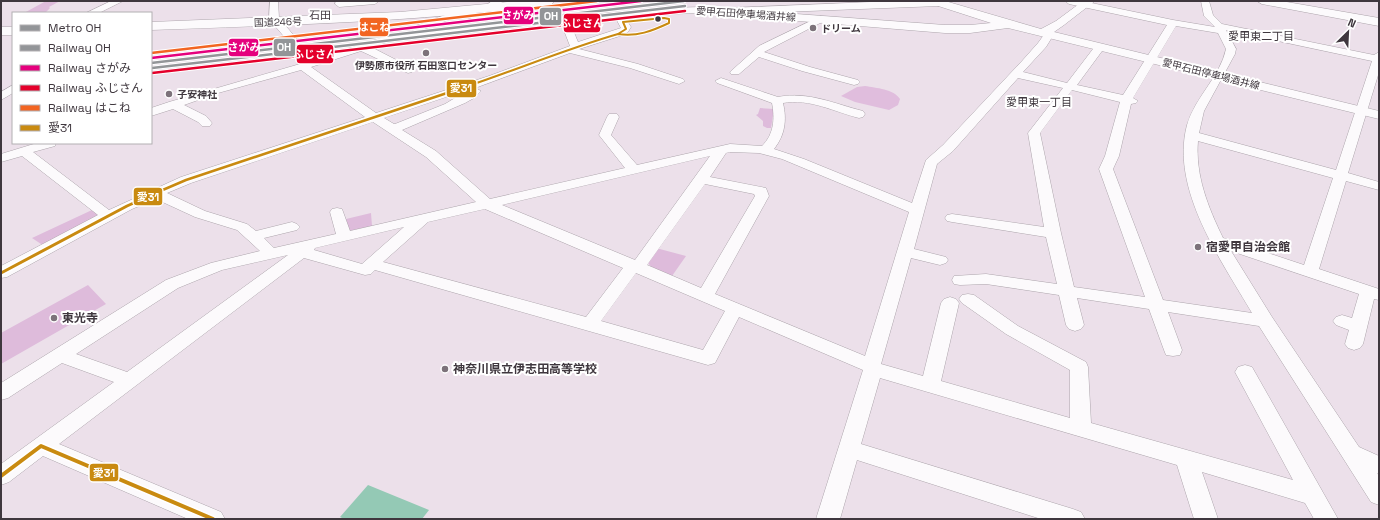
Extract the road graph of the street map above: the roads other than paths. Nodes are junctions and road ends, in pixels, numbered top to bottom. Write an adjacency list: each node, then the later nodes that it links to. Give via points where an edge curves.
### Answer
1 (119, 1): 13 (street)
2 (274, 1): 19 (street, via 274,19)
3 (340, 1): 4 (street, via 339,4)
4 (376, 1): 16 (street)
5 (548, 1): 10 (highway, 国道246号)
6 (1069, 1): 11 (street)
7 (1205, 1): 25 (street, via 1209,16)
8 (1262, 1): 21 (main road)
9 (932, 2): 12 (street); 23 (main road, 愛甲石田停車場酒井線)
10 (493, 3): 14 (highway, 国道246号)
11 (1088, 3): 22 (street); 29 (main road)
12 (730, 11): 15 (main road, 愛甲石田停車場酒井線, via 686,10); 17 (main road, 愛甲石田停車場酒井線)
13 (93, 12)
14 (461, 12): 16 (highway, 国道246号); 20 (main road, 愛甲石田停車場酒井線, via 472,16 511,16); 26 (street)
15 (619, 15): 18 (main road, 愛甲石田停車場酒井線); 32 (street, via 626,27 624,31)
16 (369, 18): 19 (highway, 国道246号)
17 (821, 19): 23 (main road, 愛甲石田停車場酒井線, via 945,29); 33 (street)
18 (565, 20): 20 (main road, 愛甲石田停車場酒井線); 32 (street, via 570,28)
19 (278, 22): 24 (highway, 国道246号); 36 (street, via 298,47)
20 (532, 22): 30 (street, via 387,39)
21 (1379, 22)
22 (1173, 23): 25 (street); 35 (street)
23 (1008, 24): 29 (main road, 愛甲石田停車場酒井線)
24 (152, 26)
25 (1221, 28): 34 (street); 40 (street, via 1231,49)
26 (414, 30)
27 (1, 31): 28 (highway)
28 (12, 31)
29 (1046, 33): 31 (main road, 愛甲石田停車場酒井線); 39 (street, via 1042,45)
30 (362, 47): 36 (street); 37 (street)
31 (1100, 47): 35 (main road, 愛甲石田停車場酒井線); 45 (street)
32 (572, 48): 41 (street); 44 (street, via 502,76)
33 (757, 53): 38 (street); 43 (street)
34 (1379, 58): 49 (street)
35 (1149, 59): 40 (main road, 愛甲石田停車場酒井線); 46 (street)
36 (305, 65): 48 (street); 53 (street)
37 (408, 70)
38 (736, 72)
39 (1016, 74): 45 (street); 69 (street, via 931,163)
40 (1219, 76): 49 (main road, 愛甲石田停車場酒井線); 57 (street, via 1198,111)
41 (679, 81)
42 (721, 81): 47 (street)
43 (846, 81)
44 (469, 86): 53 (street); 56 (street, via 476,91 414,122)
45 (1069, 87): 46 (street); 75 (street, via 1034,133)
46 (1129, 100): 93 (street, via 1106,169)
47 (777, 101): 51 (street, via 785,98 806,99); 60 (street, via 778,132)
48 (174, 104): 50 (street); 55 (street)
49 (1362, 111): 52 (main road, 愛甲石田停車場酒井線); 64 (street)
50 (152, 112)
51 (858, 114)
52 (1379, 115)
53 (376, 117): 56 (street); 67 (street, via 206,173)
54 (613, 117): 63 (street, via 605,135)
55 (206, 123)
56 (392, 130): 68 (street, via 430,154)
57 (1192, 135): 64 (street); 78 (street, via 1190,158 1197,192)
58 (47, 144): 61 (street)
59 (721, 150): 60 (street, via 742,147); 63 (street); 65 (street)
60 (766, 150): 69 (street, via 797,160)
61 (24, 151): 62 (street); 71 (street)
62 (1, 158)
63 (635, 171): 68 (street)
64 (1340, 176): 66 (street); 85 (street)
65 (702, 179): 84 (street); 90 (street, via 762,191 762,196)
66 (1379, 186)
67 (154, 193): 71 (street); 76 (street, via 200,214 242,227)
68 (487, 204): 72 (street); 84 (street)
69 (916, 210): 80 (street)
70 (337, 212): 77 (street)
71 (108, 216): 86 (street)
72 (425, 218): 77 (street); 83 (street)
73 (952, 218): 75 (street)
74 (292, 227): 76 (street)
75 (1053, 233): 88 (street)
76 (253, 236): 81 (street)
77 (344, 236): 79 (street)
78 (1217, 241): 85 (street); 95 (street)
79 (307, 248): 81 (street); 83 (street, via 365,270); 105 (street)
80 (904, 252): 82 (street); 103 (street)
81 (270, 253): 102 (street, via 217,266 178,281)
82 (940, 260)
83 (371, 264): 97 (street)
84 (636, 267): 90 (street); 97 (street)
85 (1310, 272): 89 (street)
86 (1, 273)
87 (960, 280): 88 (street, via 986,279)
88 (1067, 292): 93 (street); 98 (street)
89 (1373, 293): 99 (street)
90 (705, 296): 94 (street)
91 (968, 299): 108 (street, via 1012,330 1079,367)
92 (950, 303): 106 (street)
93 (1156, 306): 95 (street); 101 (street)
94 (735, 309): 97 (street, via 708,358); 103 (street)
95 (1265, 321): 111 (street)
96 (1342, 321): 99 (street)
97 (590, 324)
98 (1075, 325)
99 (1359, 327): 100 (street)
100 (1354, 344)
101 (1172, 350)
102 (61, 356): 105 (street); 107 (street)
103 (872, 367): 106 (street); 110 (street)
104 (1245, 372): 115 (street)
105 (130, 380): 109 (street)
106 (930, 386): 108 (street)
107 (1, 394)
108 (1081, 429): 112 (street)
109 (41, 446): 114 (street); 117 (street)
110 (849, 449): 118 (street); 119 (street)
111 (1351, 453): 113 (street); 116 (street)
112 (1186, 458): 115 (street); 120 (street)
113 (1379, 465)
114 (1, 476)
115 (1312, 495): 121 (street)
116 (1379, 495)
117 (213, 519)
118 (828, 519)
119 (1073, 519)
120 (1206, 519)
121 (1326, 519)

